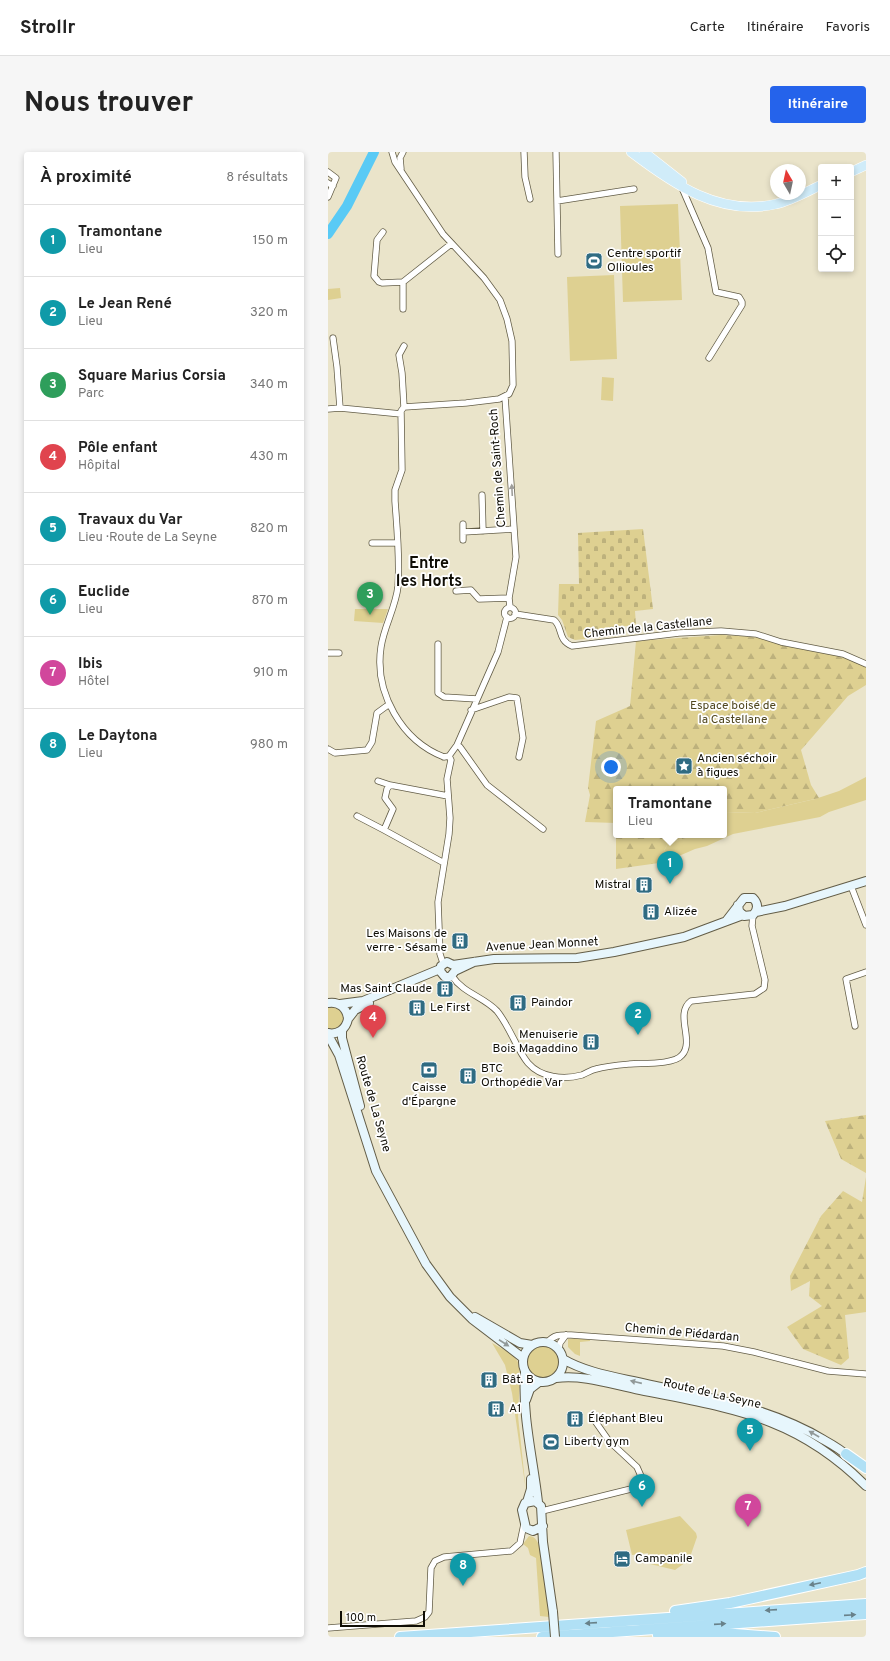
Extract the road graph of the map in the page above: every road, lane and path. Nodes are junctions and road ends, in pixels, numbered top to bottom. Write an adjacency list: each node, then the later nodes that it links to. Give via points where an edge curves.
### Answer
1 (392, 152): 8 (street, Chemin de Saint-Roch, via 395,162)
2 (403, 152): 8 (street, via 400,158)
3 (524, 152): 17 (street, via 525,177)
4 (556, 152): 18 (street)
5 (631, 152): 13 (main road)
6 (644, 152): 15 (main road)
7 (866, 165): 9 (main road)
8 (402, 171): 20 (street, Chemin de Saint-Roch)
9 (854, 171)
10 (328, 172): 11 (street, via 336,178)
11 (331, 185): 16 (street)
12 (818, 186): 15 (main road, via 782,202 762,206 725,204)
13 (682, 188): 15 (main road); 26 (street, via 708,248 716,292 738,298 742,302)
14 (634, 189): 18 (street)
15 (693, 192)
16 (328, 197)
17 (530, 199)
18 (557, 200): 21 (street)
19 (383, 232): 22 (street, via 377,240 374,276 382,283)
20 (452, 244): 22 (street); 27 (street, Chemin de Saint-Roch, via 487,281 504,308 512,341 513,379 512,390)
21 (558, 254)
22 (403, 282): 23 (street)
23 (403, 309)
24 (333, 338): 30 (street, via 338,367)
25 (404, 346): 28 (street, via 399,355)
26 (709, 358)
27 (505, 397): 28 (street, via 466,403); 34 (street, Chemin de Saint-Roch, one-way to 27)
28 (404, 407): 31 (street)
29 (328, 408): 30 (street)
30 (340, 408): 31 (street)
31 (401, 414): 39 (street, via 402,470 395,490)
32 (482, 495): 35 (street)
33 (462, 524): 36 (street)
34 (513, 529): 35 (street); 41 (street, Chemin de Saint-Roch, via 516,565)
35 (483, 531): 36 (street)
36 (463, 532): 37 (street)
37 (463, 540)
38 (372, 543): 39 (street)
39 (397, 543): 50 (street, via 396,594 381,648 380,668)
40 (456, 591): 41 (street, via 471,590 479,599)
41 (509, 598): 42 (street, Chemin de Saint-Roch)
42 (510, 607): 43 (street); 44 (street, via 504,612)
43 (515, 614): 44 (street, via 512,618); 48 (street, Chemin de la Castellane, via 554,620 561,636 572,646 679,633 721,631 756,634 781,642 843,654)
44 (507, 617): 49 (street, via 498,652)
45 (438, 644): 49 (street, via 438,693 444,697)
46 (328, 653): 47 (street)
47 (339, 653)
48 (866, 664)
49 (477, 699): 51 (street)
50 (388, 705): 53 (street, via 377,713 372,742 366,750 336,753); 55 (street, via 416,740)
51 (472, 710): 52 (street); 54 (street, via 509,697 517,698 523,738)
52 (457, 746): 55 (street); 60 (street, via 488,785)
53 (328, 749)
54 (519, 757)
55 (447, 759): 58 (street)
56 (378, 781): 57 (street)
57 (390, 785): 58 (street); 61 (street, via 385,798 393,809)
58 (448, 796): 62 (street, via 449,826)
59 (357, 816): 61 (street)
60 (542, 829)
61 (384, 830): 62 (street)
62 (444, 863): 73 (street, via 438,902)
63 (866, 881): 64 (main road)
64 (851, 886): 67 (main road); 71 (street)
65 (757, 903): 66 (main road, via 753,898 747,897); 67 (main road); 68 (main road)
66 (738, 905): 69 (main road); 70 (main road, Avenue Jean Monnet)
67 (777, 908): 68 (main road)
68 (755, 913): 69 (main road); 72 (street)
69 (744, 916): 70 (main road, Avenue Jean Monnet); 72 (street)
70 (727, 921): 74 (main road, Avenue Jean Monnet, via 704,932 602,954 576,958 500,958 474,962)
71 (866, 925)
72 (752, 926): 74 (street, via 765,980 764,988 755,994 691,1001 686,1005 686,1047 683,1055 675,1061 597,1069 570,1077 557,1077 539,1072 528,1063 505,1020 493,1007 458,984)
73 (442, 969): 74 (main road, Avenue Jean Monnet, via 448,977); 74 (main road, Avenue Jean Monnet, via 449,962); 77 (main road, Avenue Jean Monnet, via 363,1001); 78 (main road, Avenue Jean Monnet, via 430,979 360,1007)
74 (453, 971)
75 (866, 972): 79 (street, via 846,979)
76 (328, 1002): 77 (main road, Avenue Jean Monnet)
77 (340, 1004): 78 (main road)
78 (348, 1019): 80 (main road, Avenue Jean Monnet)
79 (855, 1026)
80 (342, 1030): 81 (main road); 82 (main road, Route de La Seyne, via 346,1053)
81 (328, 1034): 82 (main road, Route de La Seyne, via 339,1055 376,1172)
82 (384, 1185): 83 (main road, Route de La Seyne, via 426,1264 450,1297)
83 (464, 1310): 86 (main road, Route de La Seyne, via 520,1343); 88 (main road, Route de La Seyne, one-way to 88, via 472,1320)
84 (566, 1335): 85 (street, via 559,1335); 87 (street); 91 (street, Chemin de Piédardan, via 723,1346 828,1371)
85 (548, 1342): 86 (main road); 87 (main road)
86 (532, 1345): 88 (main road)
87 (559, 1349): 89 (main road)
88 (523, 1358): 90 (main road)
89 (563, 1359): 92 (main road, via 563,1367); 97 (main road, Route de La Seyne, one-way to 89, via 810,1431 766,1413 610,1376)
90 (525, 1372): 93 (main road); 94 (main road)
91 (866, 1374)
92 (556, 1378): 93 (main road); 100 (main road, Route de La Seyne, via 564,1376 604,1382 746,1413 770,1421 801,1435 826,1451)
93 (539, 1382): 94 (main road, via 530,1390)
94 (525, 1405): 96 (main road)
95 (595, 1421): 103 (street, via 609,1441 637,1467 644,1483 596,1499)
96 (529, 1442): 101 (main road, via 531,1489); 102 (main road)
97 (846, 1454): 98 (highway); 99 (main road, Route de La Seyne)
98 (866, 1468)
99 (866, 1473)
100 (866, 1486)
101 (527, 1502): 102 (main road); 104 (main road, via 523,1507)
102 (538, 1502): 103 (main road)
103 (542, 1511): 105 (main road)
104 (524, 1522): 106 (main road); 107 (street)
105 (543, 1526): 106 (main road); 108 (main road)
106 (531, 1531): 107 (street); 108 (main road)
107 (522, 1537): 113 (street, via 520,1543 511,1551 444,1557 435,1561 430,1568 429,1612 421,1619)
108 (543, 1542): 116 (main road, bridge)
109 (866, 1572): 112 (highway, one-way to 112, via 730,1603)
110 (866, 1604): 112 (highway, one-way to 112)
111 (866, 1614): 115 (highway, one-way to 111)
112 (630, 1621): 114 (highway, one-way to 114)
113 (328, 1628)
114 (400, 1637)
115 (542, 1637)
116 (555, 1637)
117 (612, 1637): 118 (highway, via 722,1633)
118 (775, 1637)

